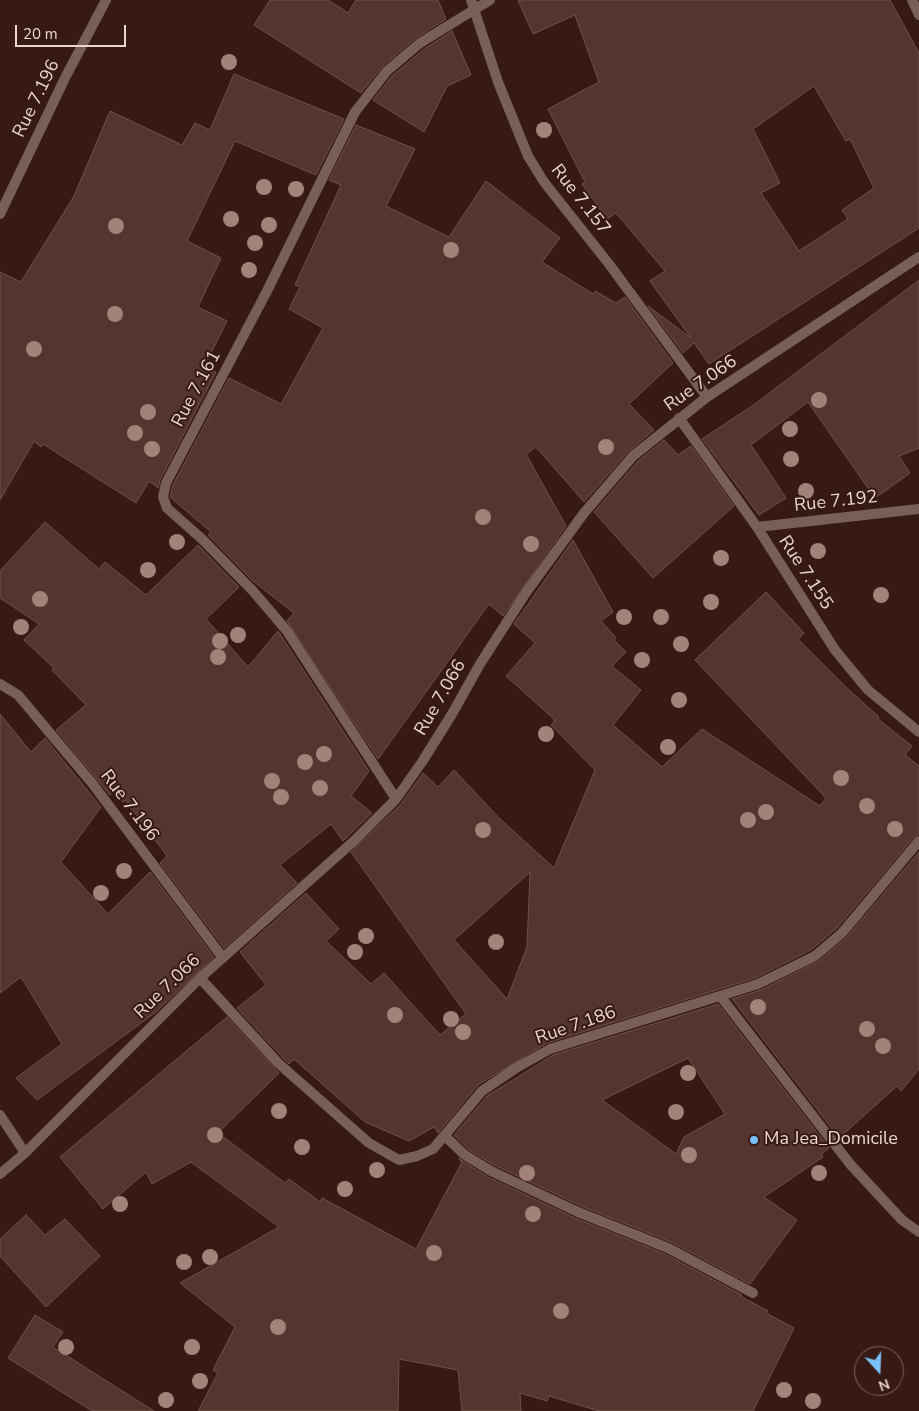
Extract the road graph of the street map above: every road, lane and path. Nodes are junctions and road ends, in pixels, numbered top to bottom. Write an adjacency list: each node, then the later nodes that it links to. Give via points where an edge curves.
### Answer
1 (106, 0): 6 (street, Rue 7.196)
2 (490, 0): 4 (street, Rue 7.161)
3 (912, 0): 5 (street)
4 (472, 5): 8 (street, Rue 7.157, via 528,156 544,182); 14 (street, Rue 7.161, via 387,71 355,112 267,291 166,484 163,497 167,508 253,591 287,631)
5 (919, 15)
6 (0, 214)
7 (919, 257): 8 (street, Rue 7.066)
8 (708, 397): 9 (street, Rue 7.066)
9 (679, 418): 11 (street, Rue 7.155); 14 (street, Rue 7.066, via 633,456 584,513 525,594)
10 (919, 509): 11 (street, Rue 7.192)
11 (757, 527): 13 (street, Rue 7.155, via 835,650 868,690)
12 (0, 684): 16 (street, Rue 7.196, via 18,696 92,783)
13 (919, 732)
14 (396, 799): 16 (street, Rue 7.066, via 354,842)
15 (919, 841): 18 (street, Rue 7.186, via 828,946 793,968)
16 (223, 958): 17 (street, Rue 7.066)
17 (200, 978): 20 (street, Rue 7.186, via 278,1063 369,1143 399,1160 433,1149); 21 (street, Rue 7.066)
18 (721, 996): 20 (street, Rue 7.186, via 550,1049 482,1091); 23 (street, via 850,1164 902,1220)
19 (0, 1115): 21 (street)
20 (445, 1136): 24 (street, via 465,1155 491,1171 578,1212 668,1248)
21 (25, 1153): 22 (street, Rue 7.066)
22 (0, 1174)
23 (919, 1232)
24 (753, 1292)

